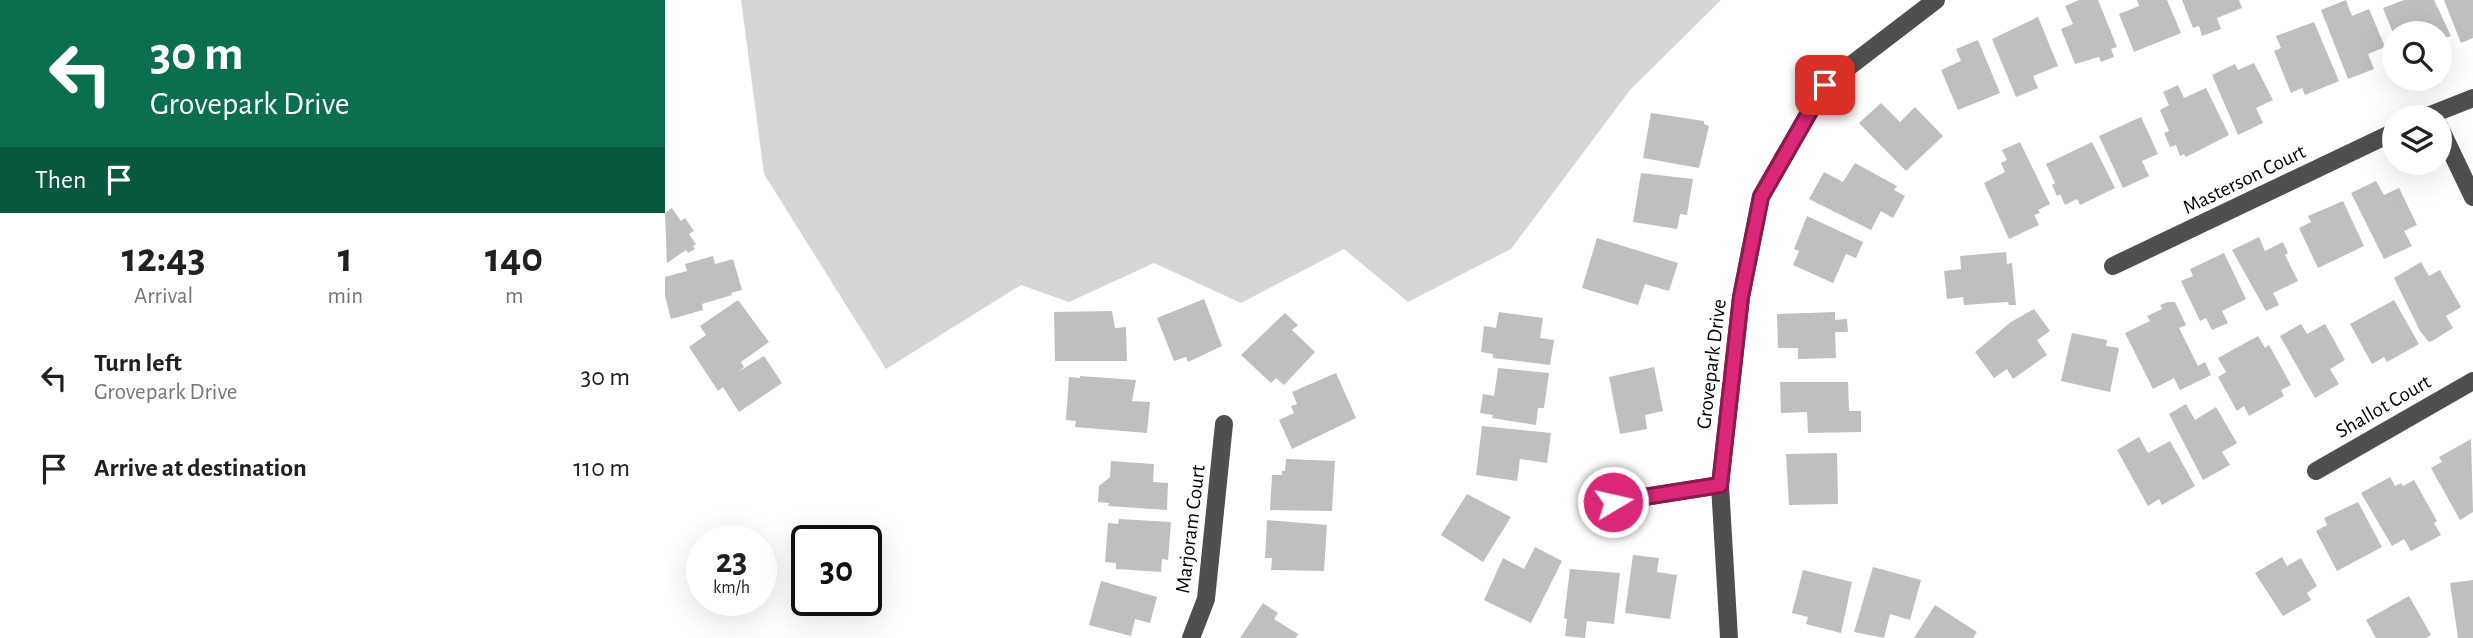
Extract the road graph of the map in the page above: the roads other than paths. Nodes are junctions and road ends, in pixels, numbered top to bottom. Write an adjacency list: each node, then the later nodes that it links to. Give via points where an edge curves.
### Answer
1 (1936, 0): 11 (street, Grovepark Drive, via 1825,85 1761,197 1741,297)
2 (2473, 97): 3 (street)
3 (2452, 109)
4 (2382, 138): 7 (street, Masterson Court)
5 (2452, 156): 6 (street)
6 (2473, 197)
7 (2113, 266)
8 (2473, 381): 10 (street, Shallot Court)
9 (1224, 424): 13 (street, Marjoram Court, via 1206,599)
10 (2316, 471)
11 (1720, 485): 12 (street); 14 (street, Grovepark Drive)
12 (1613, 502)
13 (1191, 638)
14 (1730, 638)

